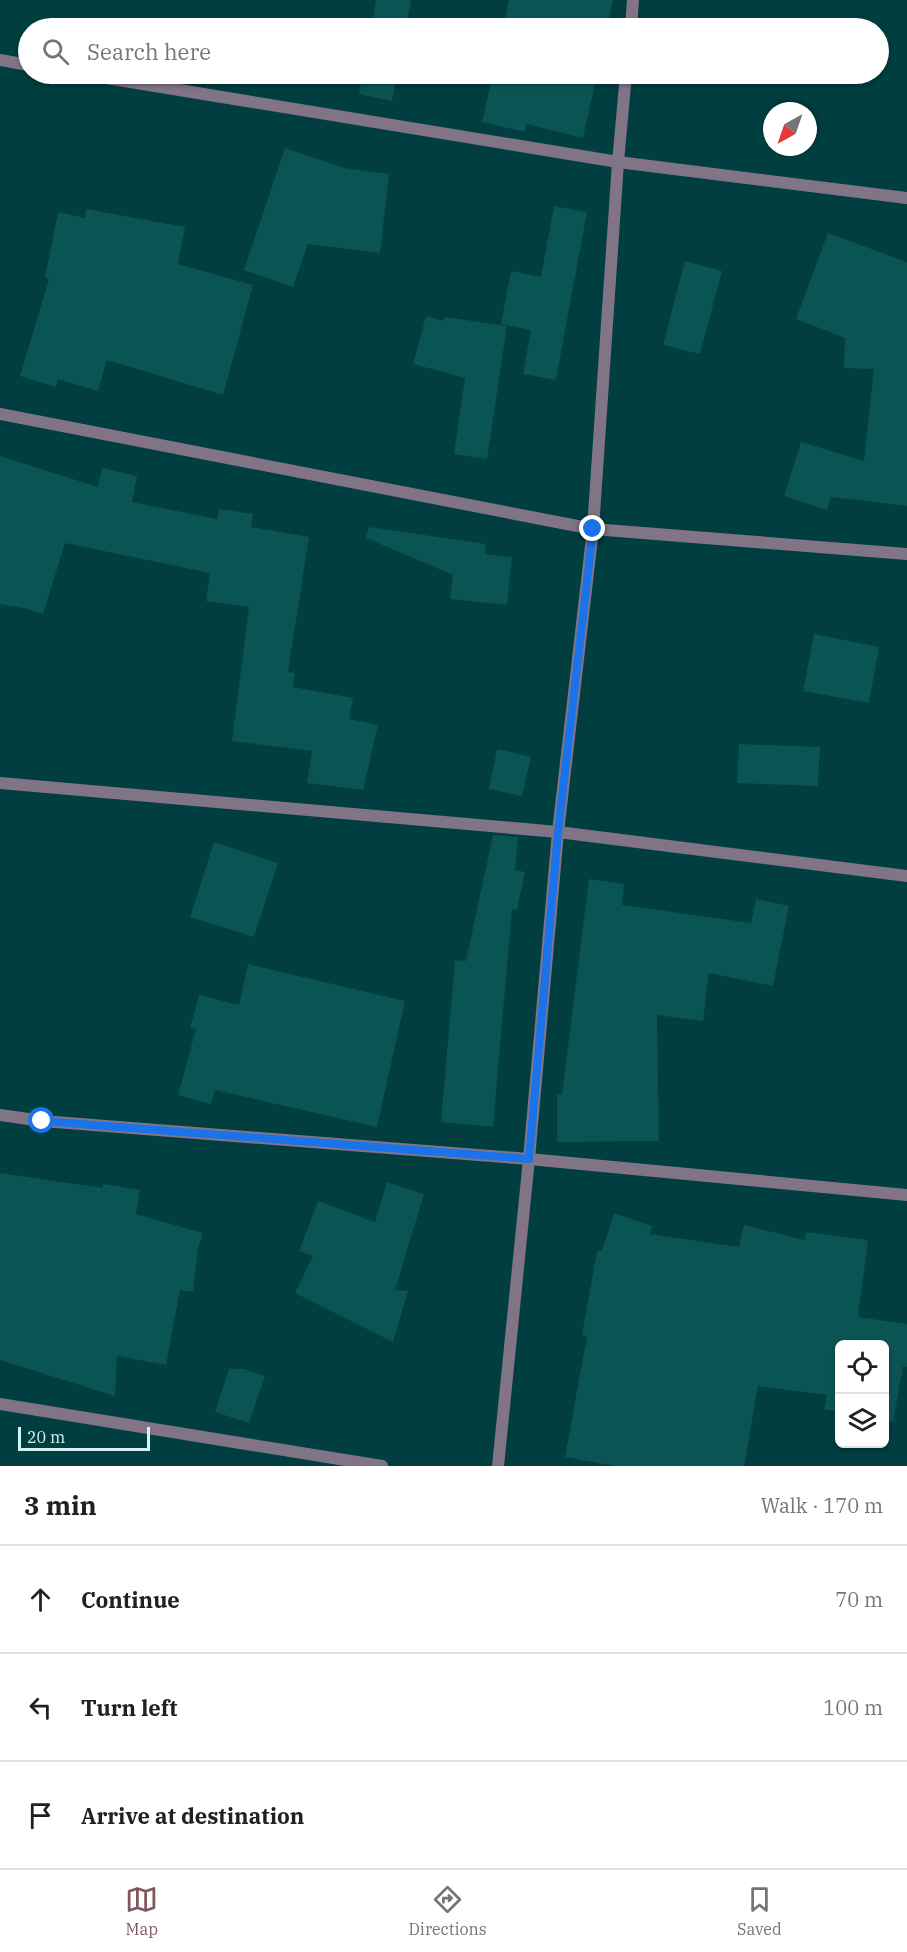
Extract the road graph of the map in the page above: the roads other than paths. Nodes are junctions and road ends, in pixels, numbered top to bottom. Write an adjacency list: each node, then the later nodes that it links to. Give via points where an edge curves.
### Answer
1 (633, 0): 2 (street)
2 (632, 18)
3 (0, 60): 4 (street)
4 (18, 63)
5 (143, 84): 7 (street)
6 (625, 84): 7 (street)
7 (618, 162): 8 (street); 10 (street)
8 (907, 198)
9 (0, 414): 10 (street)
10 (593, 529): 11 (street); 13 (street)
11 (907, 554)
12 (0, 783): 13 (street)
13 (558, 832): 14 (street); 16 (street)
14 (907, 876)
15 (0, 1115): 16 (street)
16 (529, 1159): 17 (street); 20 (street)
17 (907, 1195)
18 (0, 1404): 19 (street)
19 (382, 1466)
20 (498, 1466)

